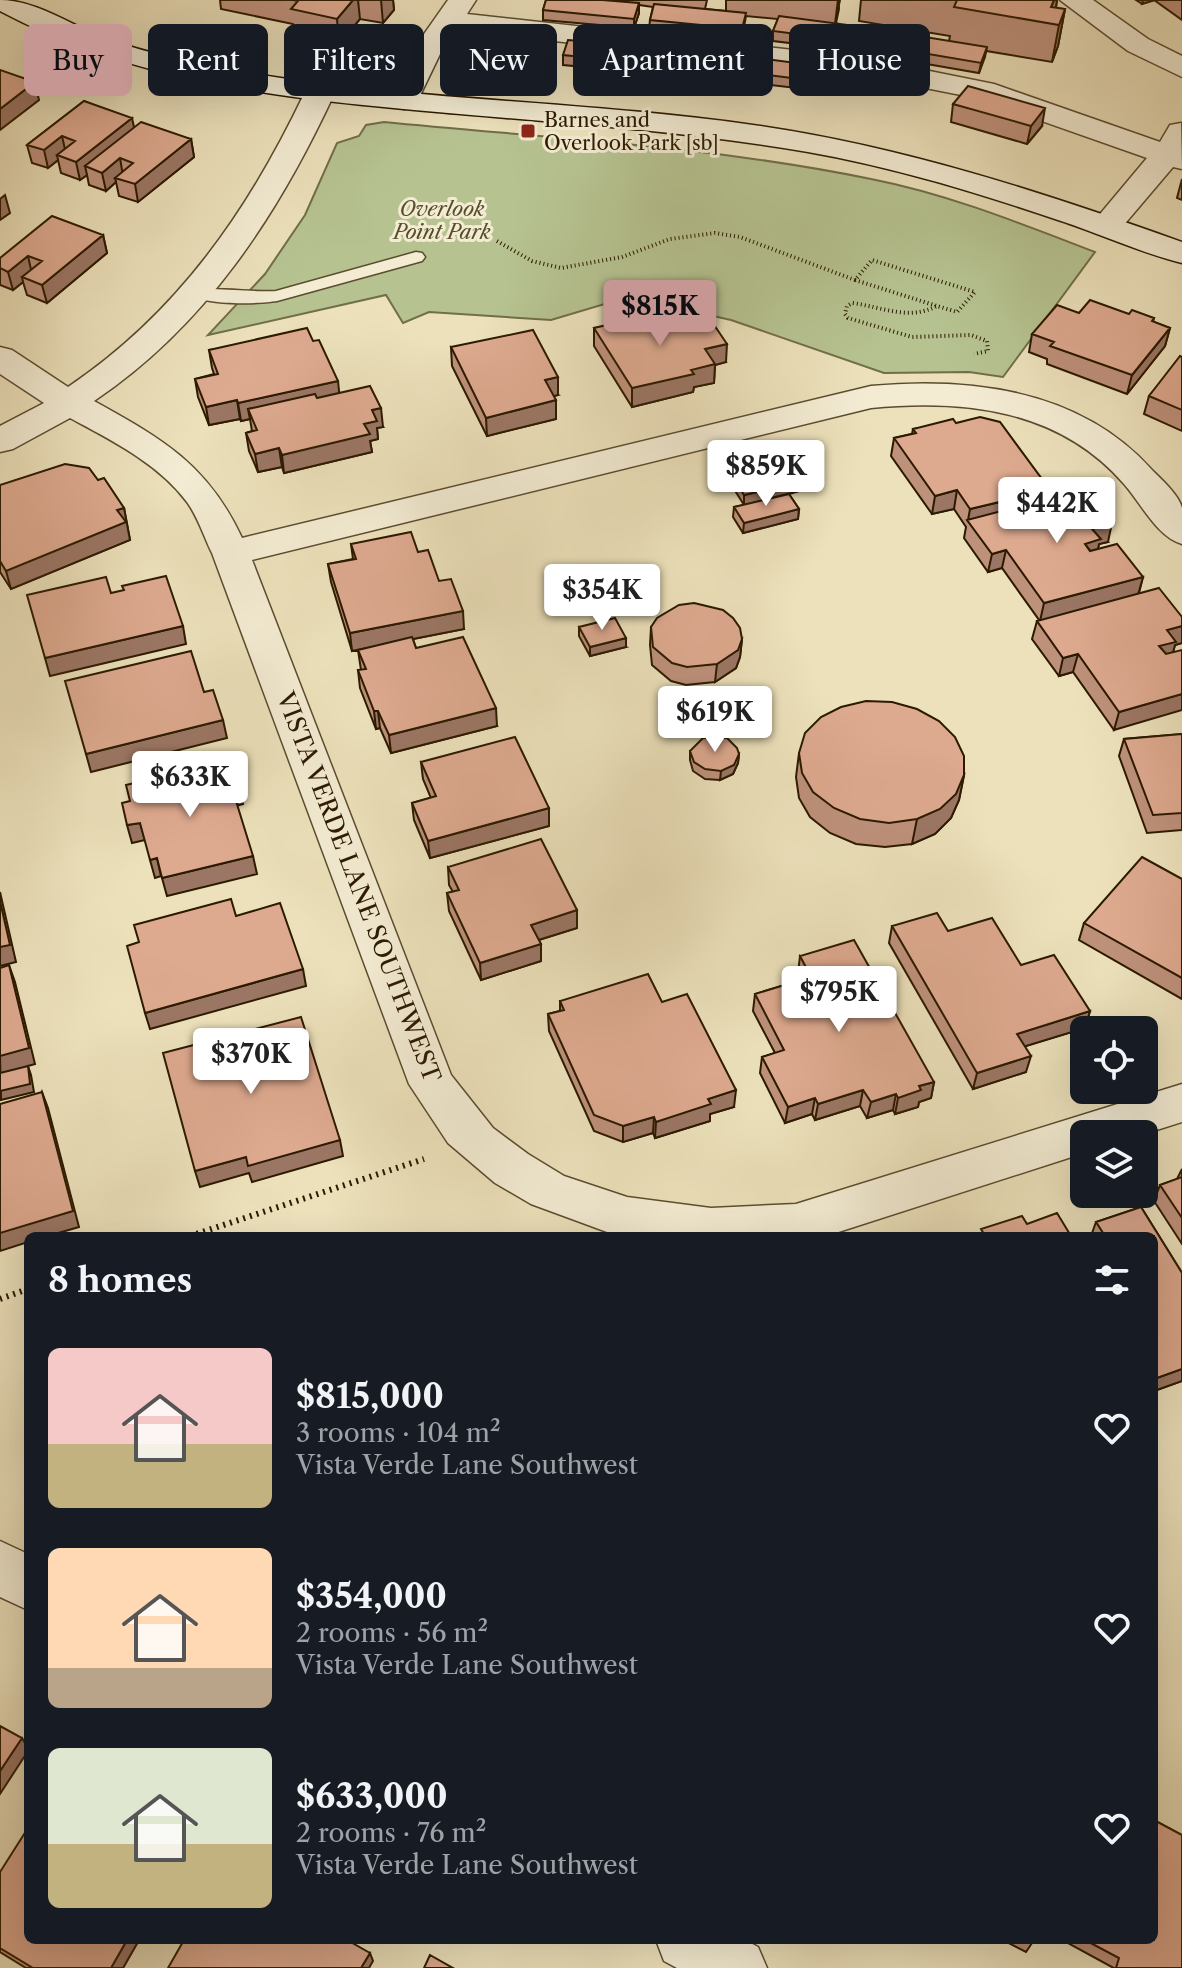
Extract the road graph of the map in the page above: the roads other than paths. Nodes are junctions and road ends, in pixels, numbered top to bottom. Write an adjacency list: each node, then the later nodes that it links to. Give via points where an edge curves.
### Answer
1 (0, 0): 5 (street, via 84,40 160,64)
2 (1074, 0): 4 (street)
3 (455, 10): 8 (street, via 425,54); 9 (street, via 865,67 983,90)
4 (1182, 68)
5 (284, 87)
6 (318, 96): 13 (street, via 274,188)
7 (362, 96): 8 (street)
8 (404, 100): 10 (street, via 822,144 971,179)
9 (1177, 148): 10 (street)
10 (1106, 226): 11 (street)
11 (1182, 253)
12 (416, 257): 13 (lane, via 277,296)
13 (198, 293): 15 (street, via 161,331)
14 (0, 358): 15 (street, VISTA VERDE LANE SOUTHWEST)
15 (70, 402): 16 (street); 18 (street, VISTA VERDE LANE SOUTHWEST, via 157,454 197,490)
16 (0, 441)
17 (1182, 532): 18 (street, via 1110,448 1076,427 999,399 905,393)
18 (231, 553): 19 (street, VISTA VERDE LANE SOUTHWEST, via 432,1084 476,1141 531,1182 602,1214 713,1230 796,1225)
19 (1182, 1103)
20 (0, 1567): 21 (street)
21 (24, 1582)
22 (692, 1944): 23 (street)
23 (737, 1968)

